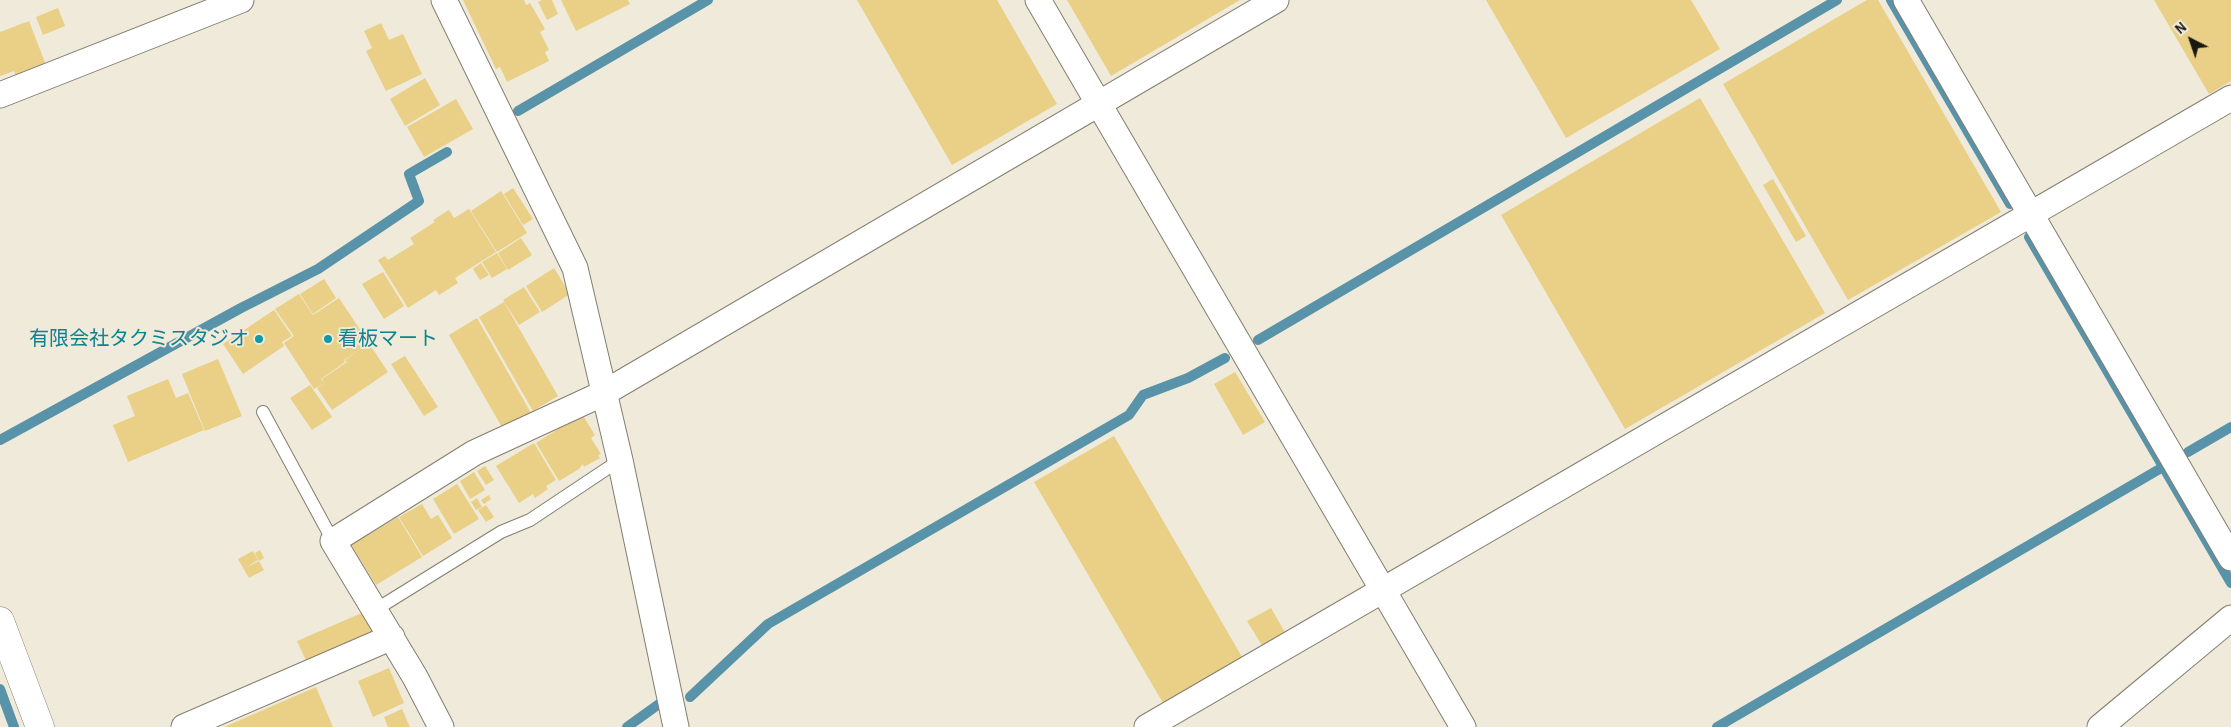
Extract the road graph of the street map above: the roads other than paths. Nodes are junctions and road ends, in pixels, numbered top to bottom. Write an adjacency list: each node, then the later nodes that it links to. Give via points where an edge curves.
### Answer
1 (241, 0): 6 (street)
2 (444, 0): 10 (street, via 575,268)
3 (1038, 0): 8 (street)
4 (1276, 0): 8 (street)
5 (1906, 0): 9 (street)
6 (0, 95)
7 (2231, 98): 9 (street)
8 (1098, 104): 10 (street); 15 (street)
9 (2031, 214): 14 (street); 15 (street)
10 (604, 393): 12 (street); 13 (street, via 474,453)
11 (263, 412): 13 (lane)
12 (620, 460): 16 (lane, via 530,520 501,532); 23 (street)
13 (333, 541): 16 (street)
14 (2231, 558)
15 (1383, 590): 24 (street); 25 (street)
16 (375, 610): 19 (street)
17 (2231, 618): 26 (street)
18 (0, 621): 20 (street)
19 (392, 637): 21 (street); 22 (street)
20 (40, 727)
21 (184, 727)
22 (441, 727)
23 (676, 727)
24 (1147, 727)
25 (1463, 727)
26 (2100, 727)

